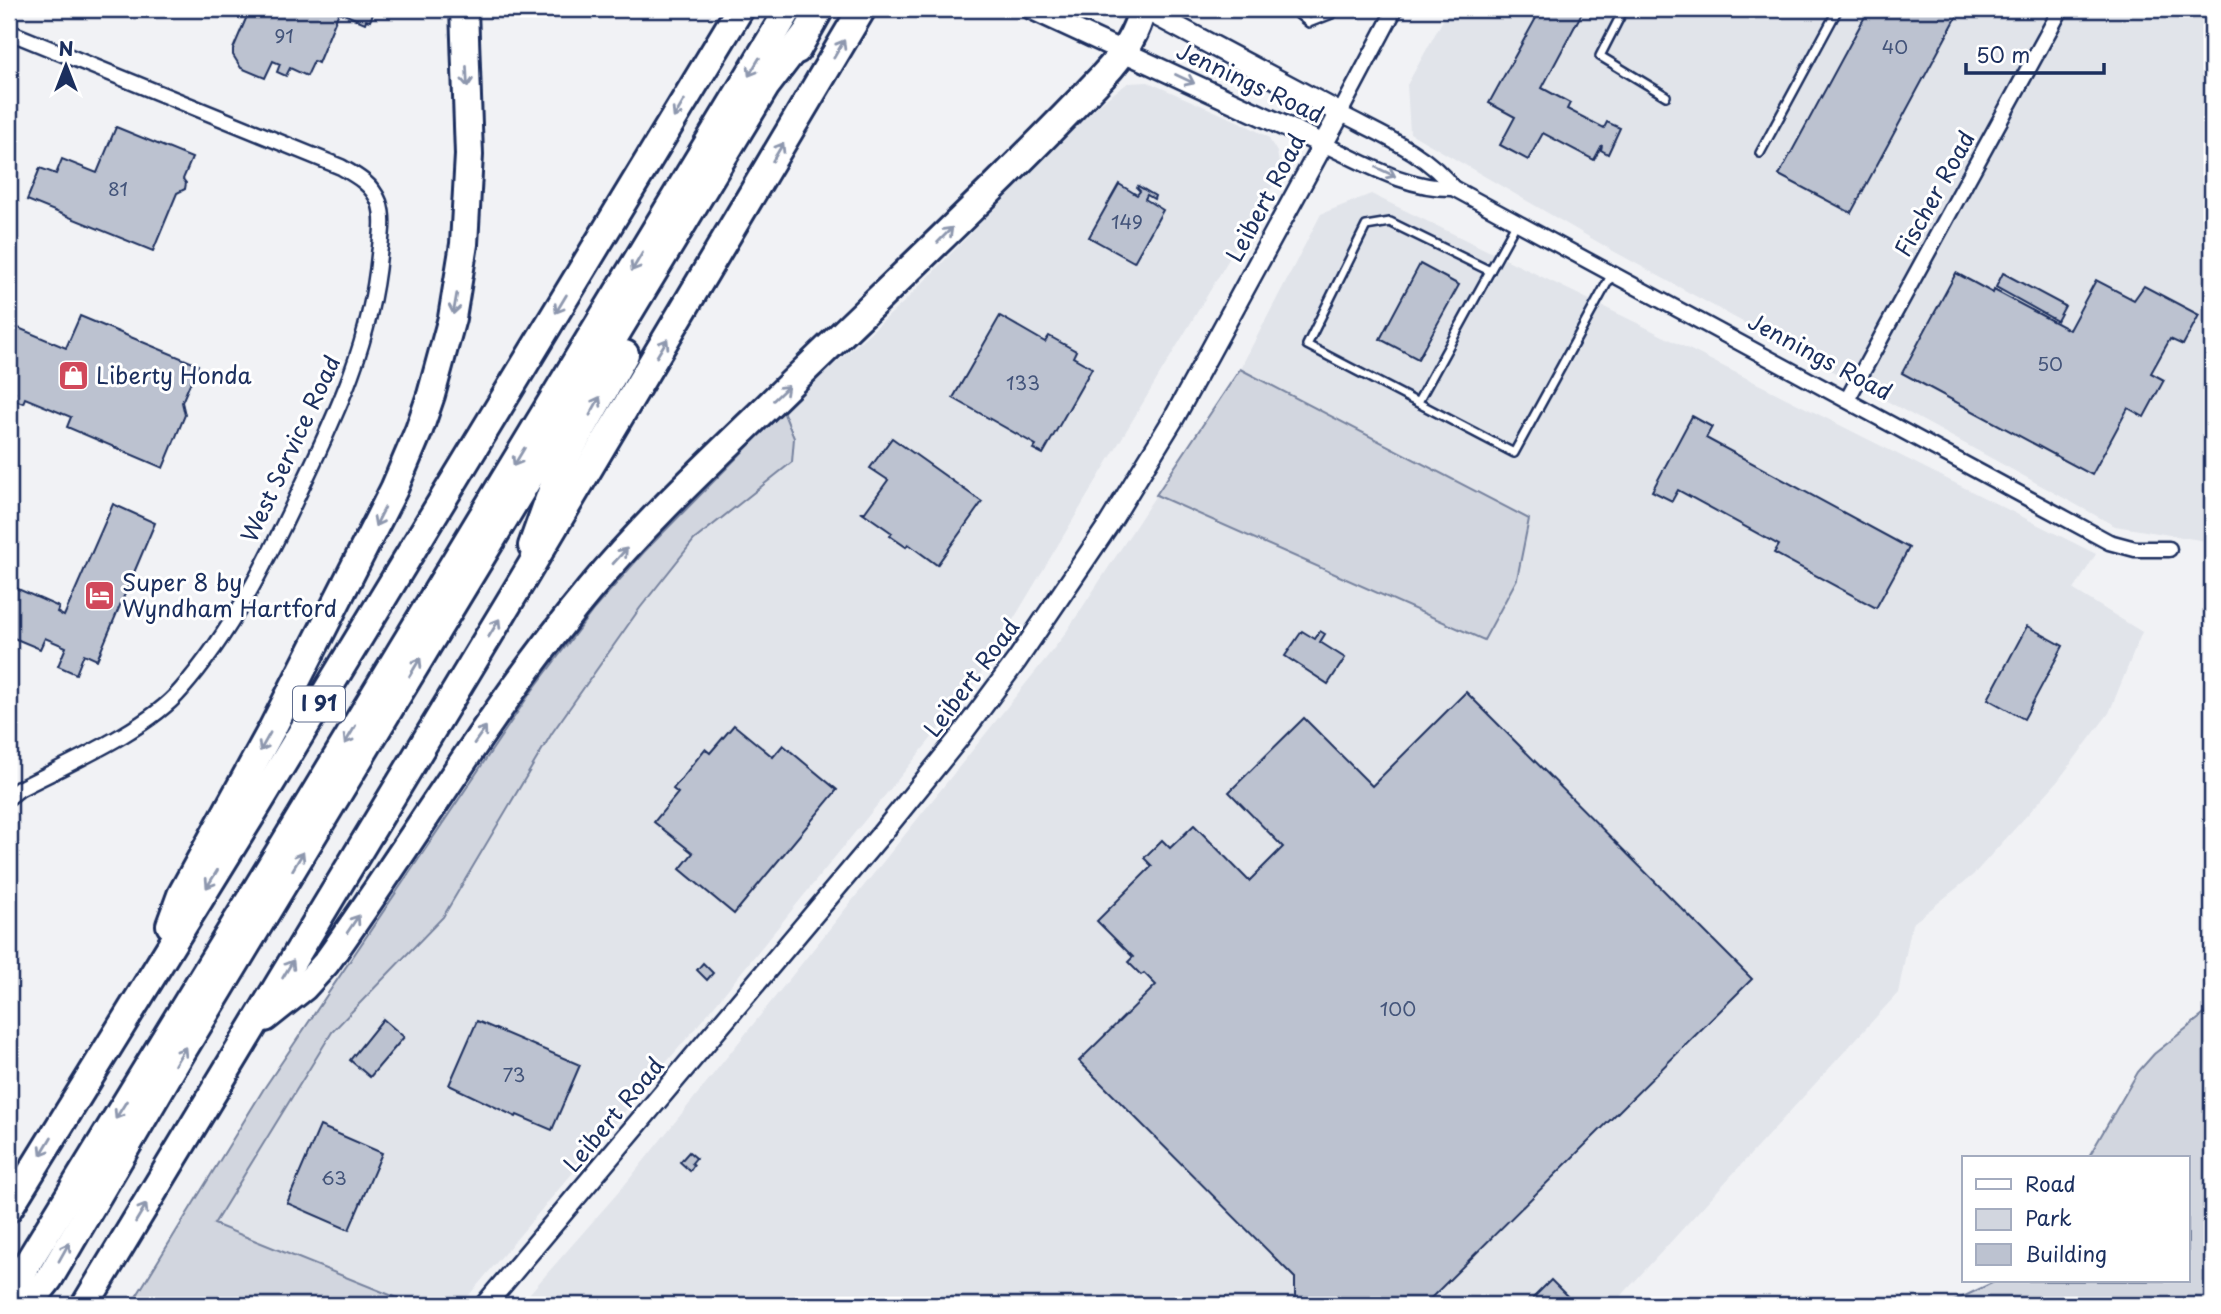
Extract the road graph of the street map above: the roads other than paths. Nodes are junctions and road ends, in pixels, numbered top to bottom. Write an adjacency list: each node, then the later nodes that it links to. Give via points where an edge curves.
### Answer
1 (464, 9): 30 (highway, one-way to 30, via 469,155 464,244 452,318 431,395 394,489 181,895)
2 (740, 9): 30 (highway, I 91, one-way to 30)
3 (789, 9): 33 (highway, one-way to 33, via 27,1264 17,1285)
4 (820, 9): 15 (highway)
5 (862, 9): 28 (highway, one-way to 5)
6 (1031, 9): 16 (street, Jennings Road)
7 (1143, 9): 16 (highway); 18 (street, Jennings Road)
8 (1292, 9): 9 (lane, via 1309,23)
9 (1338, 9)
10 (1395, 9): 18 (street, Leibert Road)
11 (1624, 9): 17 (lane, via 1600,56)
12 (1838, 9): 20 (lane)
13 (2061, 9): 25 (street, Fischer Road)
14 (9, 32): 29 (street, West Service Road, via 341,167 373,189 382,225 376,290 342,404 234,619 180,692 138,726)
15 (806, 35): 28 (highway, one-way to 15, via 560,468); 34 (highway, one-way to 15, via 49,1279 766,86)
16 (1123, 51): 19 (street, Jennings Road, one-way to 19); 31 (highway, one-way to 16, via 304,987 326,963 510,692 606,571 732,440 1097,83)
17 (1666, 96)
18 (1340, 113): 19 (street, Leibert Road); 21 (street, Jennings Road, via 1424,159)
19 (1324, 144): 21 (street, Jennings Road, one-way to 21, via 1414,184); 36 (street, Leibert Road, via 1145,467 1011,669 883,832)
20 (1760, 153)
21 (1453, 188): 22 (street, Jennings Road)
22 (1518, 222): 23 (lane); 24 (street, Jennings Road)
23 (1490, 271): 26 (lane); 26 (lane, via 1390,222 1366,226 1307,345)
24 (1613, 272): 25 (street, Jennings Road); 26 (lane, via 1514,453)
25 (1847, 400): 27 (street, Jennings Road, via 2109,542 2135,549)
26 (1418, 402)
27 (2169, 549)
28 (522, 581): 31 (highway, one-way to 28)
29 (9, 797)
30 (159, 963): 32 (highway, I 91, one-way to 32)
31 (252, 1028): 35 (highway, one-way to 31)
32 (9, 1208)
33 (16, 1305)
34 (23, 1305)
35 (85, 1305)
36 (485, 1305)

